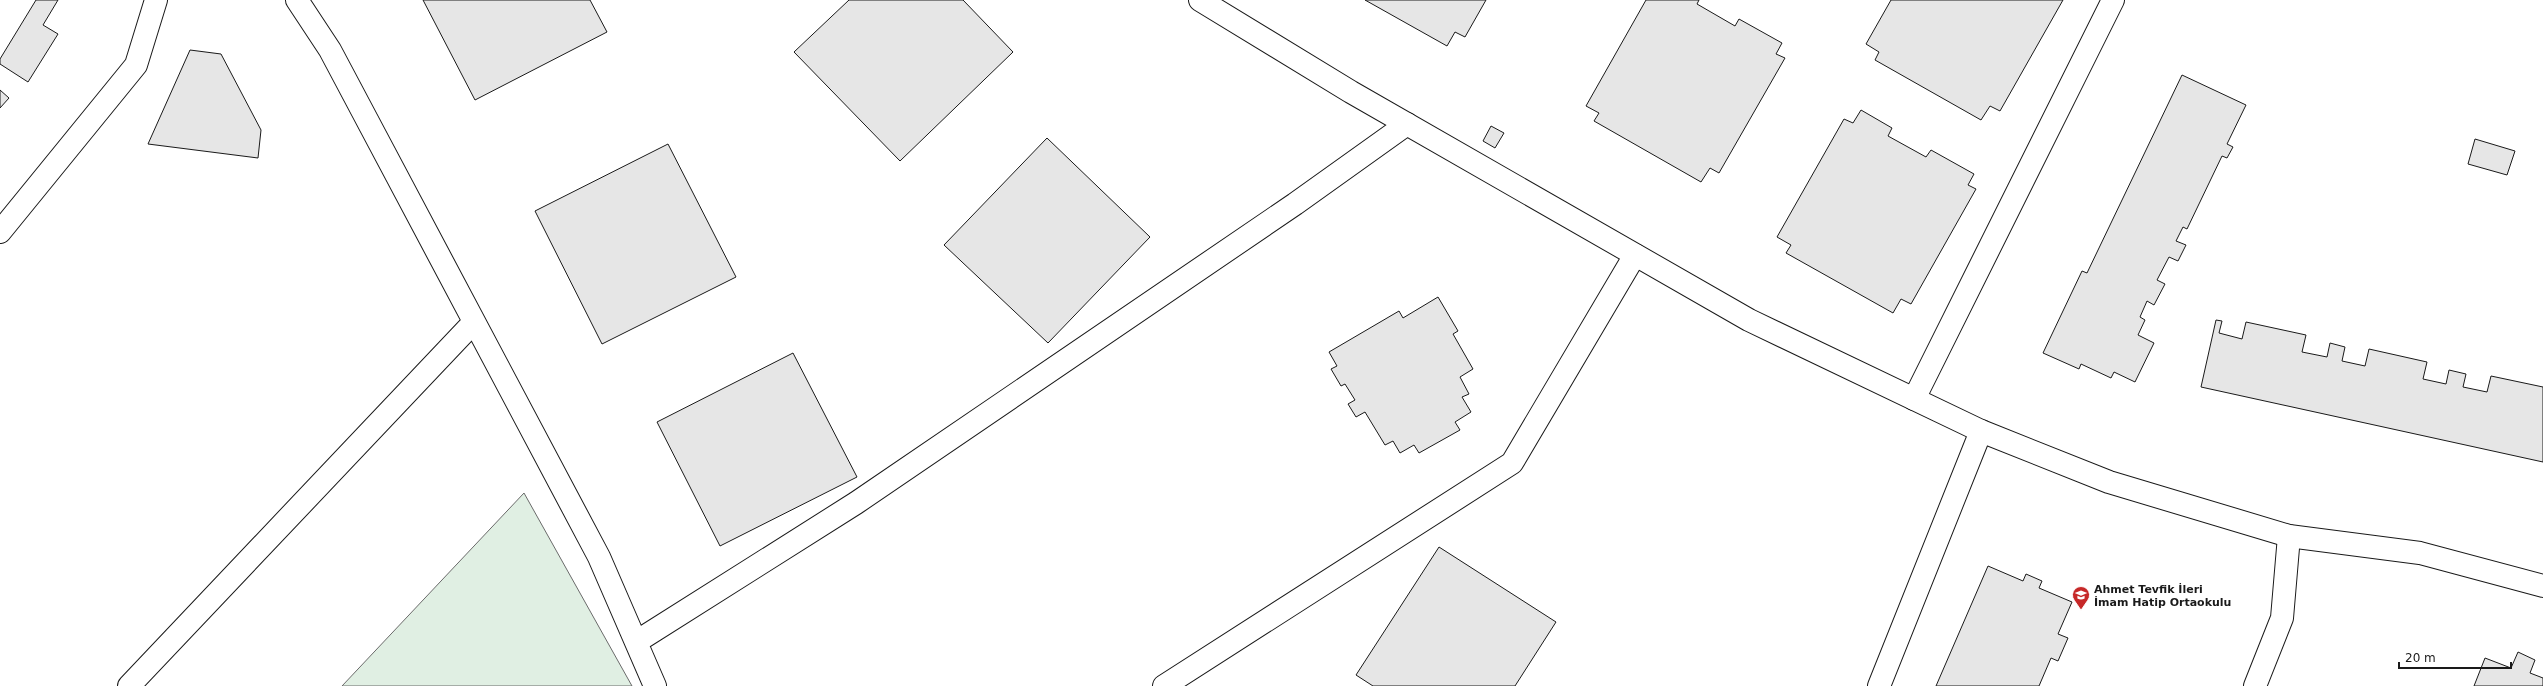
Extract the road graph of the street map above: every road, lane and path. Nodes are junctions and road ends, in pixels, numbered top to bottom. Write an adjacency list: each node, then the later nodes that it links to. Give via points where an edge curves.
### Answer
1 (156, 0): 6 (street, via 136,65)
2 (297, 0): 8 (street, via 330,50)
3 (1200, 0): 5 (street)
4 (2113, 0): 9 (street)
5 (1407, 124): 7 (street); 13 (street, via 1295,204 856,503)
6 (0, 232)
7 (1635, 255): 9 (street, via 1749,320); 16 (street, via 1512,463)
8 (474, 322): 13 (street, via 599,557); 14 (street)
9 (1914, 399): 10 (street)
10 (1981, 431): 11 (street, via 2109,482); 17 (street)
11 (2289, 536): 12 (street, via 2420,553); 18 (street, via 2282,618)
12 (2543, 586)
13 (636, 642): 15 (street)
14 (129, 686)
15 (655, 686)
16 (1164, 686)
17 (1879, 686)
18 (2255, 686)

